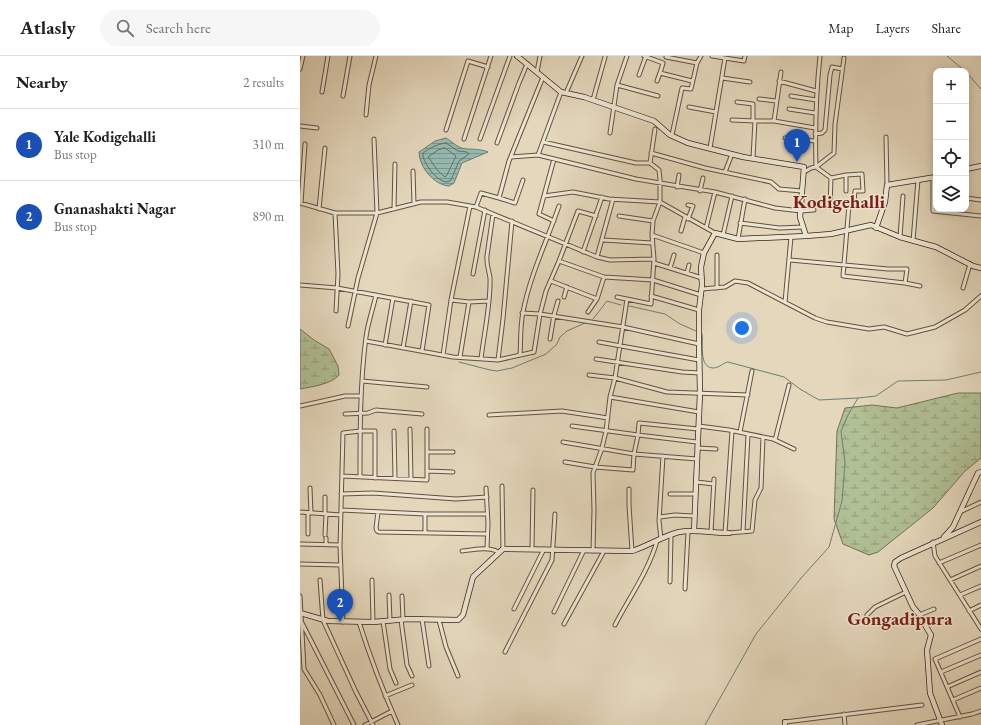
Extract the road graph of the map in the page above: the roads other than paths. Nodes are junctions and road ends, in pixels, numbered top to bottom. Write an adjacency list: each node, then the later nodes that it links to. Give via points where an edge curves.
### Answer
1 (303, 56): 24 (street)
2 (328, 56): 38 (street)
3 (350, 56): 40 (street)
4 (376, 56): 53 (street)
5 (491, 56): 23 (street)
6 (510, 56): 69 (street)
7 (517, 56): 22 (street)
8 (540, 56): 26 (street)
9 (582, 56): 39 (street)
10 (627, 56): 36 (street)
11 (645, 56): 20 (street); 29 (street)
12 (666, 56): 20 (street); 21 (street)
13 (701, 56): 21 (street)
14 (712, 56): 18 (street)
15 (745, 56): 18 (street, via 744,61)
16 (820, 56): 37 (street)
17 (605, 57): 44 (street)
18 (725, 58): 31 (street)
19 (844, 58): 25 (street)
20 (663, 63): 28 (street)
21 (696, 63): 33 (street)
22 (527, 64): 26 (street); 72 (street)
23 (488, 67): 61 (street, via 468,61); 68 (street)
24 (300, 69)
25 (842, 69): 63 (street, via 832,66 825,130); 85 (street, via 834,153)
26 (537, 72): 30 (street)
27 (781, 72): 34 (street)
28 (660, 73): 32 (street); 33 (street)
29 (639, 75)
30 (543, 77): 39 (street); 79 (street)
31 (722, 78): 35 (street); 51 (street)
32 (658, 81)
33 (692, 81): 64 (street, via 691,89 682,88)
34 (779, 81): 37 (street); 46 (street)
35 (750, 82)
36 (617, 85): 41 (street); 48 (street)
37 (816, 91): 45 (street)
38 (322, 92)
39 (564, 93): 44 (street); 71 (street)
40 (343, 96)
41 (658, 96)
42 (791, 96): 45 (street)
43 (759, 99): 46 (street)
44 (593, 100): 48 (street)
45 (816, 100): 52 (street)
46 (776, 101): 56 (street)
47 (737, 102): 55 (street, via 753,104)
48 (614, 107): 62 (street); 64 (street, via 654,121)
49 (689, 107): 51 (street)
50 (789, 109): 52 (street)
51 (716, 112): 75 (street)
52 (815, 112): 59 (street)
53 (366, 115)
54 (732, 120): 55 (street)
55 (754, 121): 56 (street); 80 (street)
56 (774, 121): 59 (street)
57 (300, 126): 58 (street)
58 (317, 128)
59 (815, 128): 63 (street)
60 (655, 129): 76 (street)
61 (446, 130)
62 (610, 133)
63 (815, 134): 70 (street)
64 (672, 135): 75 (street, via 688,143)
65 (886, 137): 98 (street)
66 (374, 138): 128 (street)
67 (785, 138): 70 (street)
68 (464, 139)
69 (480, 139)
70 (815, 141): 85 (street)
71 (543, 142): 78 (street); 82 (street, via 636,163)
72 (497, 143)
73 (305, 144): 114 (street)
74 (325, 148): 121 (street)
75 (710, 148): 77 (street)
76 (651, 153): 82 (street); 88 (street)
77 (732, 154): 80 (street); 88 (street)
78 (538, 156): 79 (street); 81 (street)
79 (511, 157): 107 (street)
80 (753, 158): 89 (street, via 804,168)
81 (554, 159): 97 (street); 104 (street)
82 (650, 163): 97 (street, via 659,170)
83 (396, 164): 122 (street)
84 (981, 166): 86 (street)
85 (816, 167): 89 (street); 94 (street)
86 (969, 168)
87 (413, 171): 115 (street)
88 (725, 172): 101 (street, via 770,182 779,189)
89 (803, 173): 101 (street)
90 (679, 175): 99 (street)
91 (846, 175): 94 (street); 102 (street); 117 (street, via 862,174 863,178 863,191 855,191 854,202)
92 (933, 177): 96 (street)
93 (703, 178): 100 (street)
94 (831, 178): 117 (street, via 830,207)
95 (523, 180): 107 (street, via 515,203)
96 (918, 180): 98 (street); 153 (street)
97 (660, 184): 99 (street); 113 (street)
98 (887, 185): 141 (street, via 885,202)
99 (677, 187): 100 (street)
100 (700, 191): 103 (street)
101 (802, 191): 125 (street)
102 (846, 191)
103 (715, 192): 105 (street); 140 (street)
104 (544, 196): 108 (street, via 573,192); 135 (street, via 539,214)
105 (732, 196): 111 (street); 146 (street)
106 (903, 196): 149 (street)
107 (499, 198): 120 (street, via 481,193)
108 (602, 198): 110 (street); 130 (street)
109 (969, 198): 112 (street)
110 (613, 199): 113 (street); 152 (street)
111 (745, 200): 125 (street, via 775,208); 138 (street)
112 (981, 200)
113 (660, 202): 133 (street); 136 (street)
114 (300, 203): 121 (street)
115 (414, 204): 118 (street, via 447,202); 122 (street)
116 (688, 204): 134 (street, via 693,206)
117 (849, 205): 142 (street)
118 (470, 206): 120 (street); 193 (street)
119 (560, 206): 135 (street)
120 (476, 207): 123 (street)
121 (319, 209): 127 (street)
122 (394, 209): 128 (street)
123 (485, 210): 129 (street); 170 (street)
124 (814, 210): 125 (street)
125 (801, 211): 139 (street)
126 (943, 212): 132 (street)
127 (335, 213): 128 (street); 179 (street)
128 (376, 213): 183 (street)
129 (493, 214): 137 (street); 195 (street, via 486,262 490,277)
130 (596, 216): 155 (street, via 578,211); 156 (street)
131 (620, 216): 136 (street)
132 (981, 216)
133 (685, 217): 134 (street); 143 (street)
134 (688, 219): 140 (street)
135 (554, 221): 148 (street)
136 (653, 221): 145 (street)
137 (512, 222): 148 (street); 220 (street)
138 (740, 223): 139 (street, via 779,228); 151 (street)
139 (803, 227): 147 (street)
140 (706, 228): 144 (street)
141 (876, 228): 142 (street, via 871,225); 149 (street)
142 (848, 230): 147 (street); 165 (street)
143 (681, 231)
144 (715, 233): 146 (street); 157 (street)
145 (652, 235): 154 (street); 157 (street)
146 (723, 236): 151 (street)
147 (806, 236): 150 (street)
148 (548, 237): 155 (street); 202 (street, via 533,274)
149 (900, 237): 153 (street)
150 (791, 238): 151 (street); 161 (street)
151 (738, 239)
152 (603, 240): 154 (street); 160 (street)
153 (913, 241): 166 (street, via 936,247)
154 (652, 243): 163 (street)
155 (565, 244): 156 (street); 162 (street)
156 (583, 252): 160 (street)
157 (704, 253): 172 (street)
158 (674, 255): 167 (street)
159 (717, 255): 180 (street)
160 (597, 257): 163 (street, via 610,260)
161 (790, 260): 165 (street); 198 (street)
162 (559, 261): 171 (street); 174 (street)
163 (654, 261): 167 (street); 173 (street)
164 (689, 264): 169 (street)
165 (845, 264): 175 (street, via 844,276); 175 (street, via 888,269 907,268)
166 (970, 264): 168 (street); 181 (street)
167 (670, 268): 169 (street)
168 (981, 268)
169 (687, 273): 172 (street)
170 (473, 274)
171 (604, 277): 173 (street); 191 (street)
172 (702, 278): 182 (street)
173 (653, 280): 185 (street); 186 (street)
174 (550, 281): 178 (street); 203 (street)
175 (905, 283): 177 (street)
176 (300, 285): 179 (street)
177 (920, 286)
178 (567, 287): 188 (street); 191 (street)
179 (337, 288): 183 (street); 200 (street)
180 (717, 288): 182 (street); 198 (street, via 735,281 748,283)
181 (963, 288)
182 (702, 289): 185 (street)
183 (355, 291): 184 (street); 205 (street)
184 (376, 295): 190 (street); 208 (street)
185 (701, 295): 199 (street)
186 (651, 296): 192 (street, via 651,304); 199 (street)
187 (981, 296): 198 (street, via 965,310 935,327 907,334 884,327 869,329 827,322)
188 (564, 297)
189 (617, 297): 192 (street)
190 (393, 298): 194 (street); 211 (street)
191 (597, 299): 201 (street)
192 (627, 299): 206 (street)
193 (451, 300): 197 (street); 215 (street)
194 (411, 301): 213 (street); 214 (street, via 429,305)
195 (488, 301): 197 (street); 218 (street)
196 (558, 301): 204 (street)
197 (470, 302): 217 (street)
198 (786, 302)
199 (700, 310): 210 (street)
200 (336, 311)
201 (588, 312)
202 (522, 313): 203 (street); 216 (street)
203 (540, 314): 204 (street); 216 (street, via 534,352)
204 (554, 315): 206 (street); 207 (street)
205 (348, 326)
206 (623, 327): 210 (street); 212 (street)
207 (550, 339)
208 (366, 341): 211 (street); 227 (street)
209 (599, 342): 212 (street)
210 (699, 344): 221 (street)
211 (385, 345): 213 (street)
212 (620, 346): 221 (street); 222 (street)
213 (403, 348): 214 (street)
214 (422, 351): 215 (street)
215 (443, 355): 217 (street)
216 (520, 355): 220 (street)
217 (460, 357): 218 (street)
218 (481, 359): 220 (street)
219 (596, 359): 222 (street)
220 (498, 360)
221 (699, 360): 224 (street)
222 (617, 362): 224 (street); 226 (street)
223 (752, 371): 231 (street)
224 (700, 373): 230 (street)
225 (589, 375): 226 (street)
226 (615, 378): 230 (street, via 667,392); 233 (street)
227 (362, 381): 229 (street); 232 (street)
228 (789, 385): 253 (street)
229 (427, 387)
230 (700, 392): 231 (street); 235 (street)
231 (748, 395): 249 (street)
232 (361, 396): 234 (street, via 345,396); 236 (street)
233 (610, 397): 235 (street); 240 (street)
234 (300, 406)
235 (699, 412): 242 (street)
236 (360, 413): 237 (street); 238 (street, via 376,410); 245 (street)
237 (345, 414)
238 (422, 414)
239 (489, 415): 240 (street, via 562,411)
240 (608, 418): 247 (street)
241 (572, 426): 247 (street)
242 (699, 428): 248 (street); 251 (street, via 639,423); 255 (street)
243 (427, 429): 260 (street)
244 (410, 430): 275 (street)
245 (360, 431): 270 (street, via 343,433); 271 (street); 272 (street, via 375,431)
246 (394, 431): 273 (street)
247 (606, 431): 251 (street); 256 (street)
248 (732, 431): 249 (street); 308 (street)
249 (740, 432): 250 (street)
250 (748, 435): 252 (street); 306 (street)
251 (638, 436): 255 (street); 262 (street)
252 (763, 437): 253 (street); 306 (street, via 761,488 755,500 752,531)
253 (775, 440): 259 (street)
254 (563, 442): 256 (street)
255 (697, 442): 257 (street)
256 (602, 448): 262 (street); 266 (street)
257 (697, 448): 258 (street); 264 (street)
258 (716, 449)
259 (794, 449)
260 (427, 452): 261 (street); 267 (street)
261 (453, 452)
262 (634, 454): 263 (street); 266 (street, via 633,470)
263 (663, 456): 264 (street); 301 (street)
264 (697, 459): 277 (street)
265 (565, 462): 266 (street)
266 (595, 467): 325 (street)
267 (427, 471): 268 (street); 275 (street, via 427,480)
268 (453, 472)
269 (981, 472): 274 (street, via 978,473)
270 (342, 476): 271 (street); 284 (street)
271 (360, 477): 272 (street)
272 (375, 478): 273 (street)
273 (395, 478): 275 (street)
274 (979, 478): 293 (street)
275 (411, 479)
276 (714, 479): 278 (street)
277 (696, 482): 278 (street); 286 (street)
278 (714, 484): 305 (street)
279 (502, 486): 323 (street)
280 (310, 488): 294 (street)
281 (486, 488): 288 (street)
282 (629, 489): 328 (street)
283 (533, 490): 320 (street)
284 (341, 494): 288 (street, via 373,493 456,499); 290 (street)
285 (670, 494): 286 (street)
286 (695, 494): 300 (street)
287 (325, 497): 295 (street)
288 (487, 497): 297 (street)
289 (981, 502): 293 (street)
290 (341, 510): 292 (street); 299 (street)
291 (300, 512): 294 (street)
292 (378, 512): 296 (street); 307 (street, via 377,531)
293 (960, 512): 312 (street, via 953,528)
294 (309, 513): 295 (street); 309 (street)
295 (325, 514): 299 (street); 316 (street)
296 (425, 514): 297 (street); 307 (street)
297 (487, 514): 310 (street)
298 (555, 514): 322 (street)
299 (341, 515): 317 (street)
300 (694, 516): 301 (street); 303 (street)
301 (660, 517): 313 (street)
302 (981, 522): 312 (street)
303 (694, 531): 304 (street); 305 (street)
304 (688, 532): 311 (street); 338 (street)
305 (712, 532): 308 (street)
306 (743, 532): 308 (street)
307 (425, 533): 310 (street)
308 (727, 533)
309 (308, 534)
310 (487, 534): 319 (street)
311 (671, 535): 313 (street); 336 (street)
312 (943, 538): 314 (street)
313 (659, 540): 328 (street); 365 (street)
314 (933, 542): 329 (street); 339 (street, via 895,562 894,566)
315 (300, 544): 316 (street)
316 (326, 544): 317 (street)
317 (340, 545): 331 (street)
318 (981, 545): 329 (street)
319 (487, 549): 323 (street); 326 (street)
320 (532, 549): 321 (street); 323 (street)
321 (544, 549): 322 (street); 345 (street)
322 (553, 549): 324 (street); 368 (street, via 552,560)
323 (501, 550): 355 (street, via 473,578 463,615 458,620)
324 (584, 550): 325 (street); 348 (street)
325 (593, 550): 327 (street)
326 (462, 551)
327 (604, 551): 328 (street); 364 (street)
328 (632, 551)
329 (939, 563): 335 (street)
330 (300, 564): 331 (street)
331 (341, 565): 360 (street)
332 (981, 566): 335 (street)
333 (320, 580): 352 (street)
334 (372, 580): 362 (street)
335 (950, 580): 341 (street)
336 (670, 582)
337 (981, 586): 341 (street)
338 (685, 589)
339 (906, 592): 350 (street, via 876,607); 351 (street)
340 (389, 595): 357 (street)
341 (960, 595): 347 (street)
342 (300, 596): 349 (street)
343 (402, 596): 353 (street)
344 (981, 605): 347 (street)
345 (514, 609)
346 (934, 609): 351 (street)
347 (969, 610): 363 (street)
348 (554, 612)
349 (300, 613): 352 (street); 359 (street)
350 (867, 615)
351 (919, 615): 388 (street, via 931,634 927,650 930,693)
352 (322, 620): 360 (street); 386 (street)
353 (402, 620): 354 (street); 357 (street); 373 (street, via 407,665)
354 (422, 620): 355 (street); 370 (street)
355 (439, 620): 374 (street, via 446,647)
356 (383, 621): 357 (street); 362 (street); 375 (street, via 390,669)
357 (390, 621)
358 (981, 621): 363 (street)
359 (301, 622): 389 (street, via 304,669); 390 (street)
360 (343, 622): 361 (street)
361 (359, 622): 362 (street); 379 (street)
362 (373, 622)
363 (977, 622): 366 (street)
364 (564, 624)
365 (615, 625)
366 (981, 629)
367 (981, 639): 371 (street, via 935,659)
368 (505, 652)
369 (981, 655): 371 (street)
370 (429, 666)
371 (941, 672): 377 (street)
372 (981, 672): 377 (street)
373 (412, 676)
374 (458, 676)
375 (396, 683)
376 (412, 685): 379 (street)
377 (947, 687): 380 (street)
378 (981, 688): 380 (street)
379 (385, 696): 382 (street)
380 (953, 700): 385 (street)
381 (922, 705): 384 (street)
382 (392, 711): 386 (street); 392 (street)
383 (981, 711): 385 (street)
384 (844, 714): 387 (street); 393 (street)
385 (960, 717): 388 (street)
386 (372, 723): 391 (street)
387 (785, 723)
388 (942, 723): 394 (street)
389 (334, 725)
390 (354, 725)
391 (365, 725)
392 (398, 725)
393 (845, 725)
394 (918, 725)

